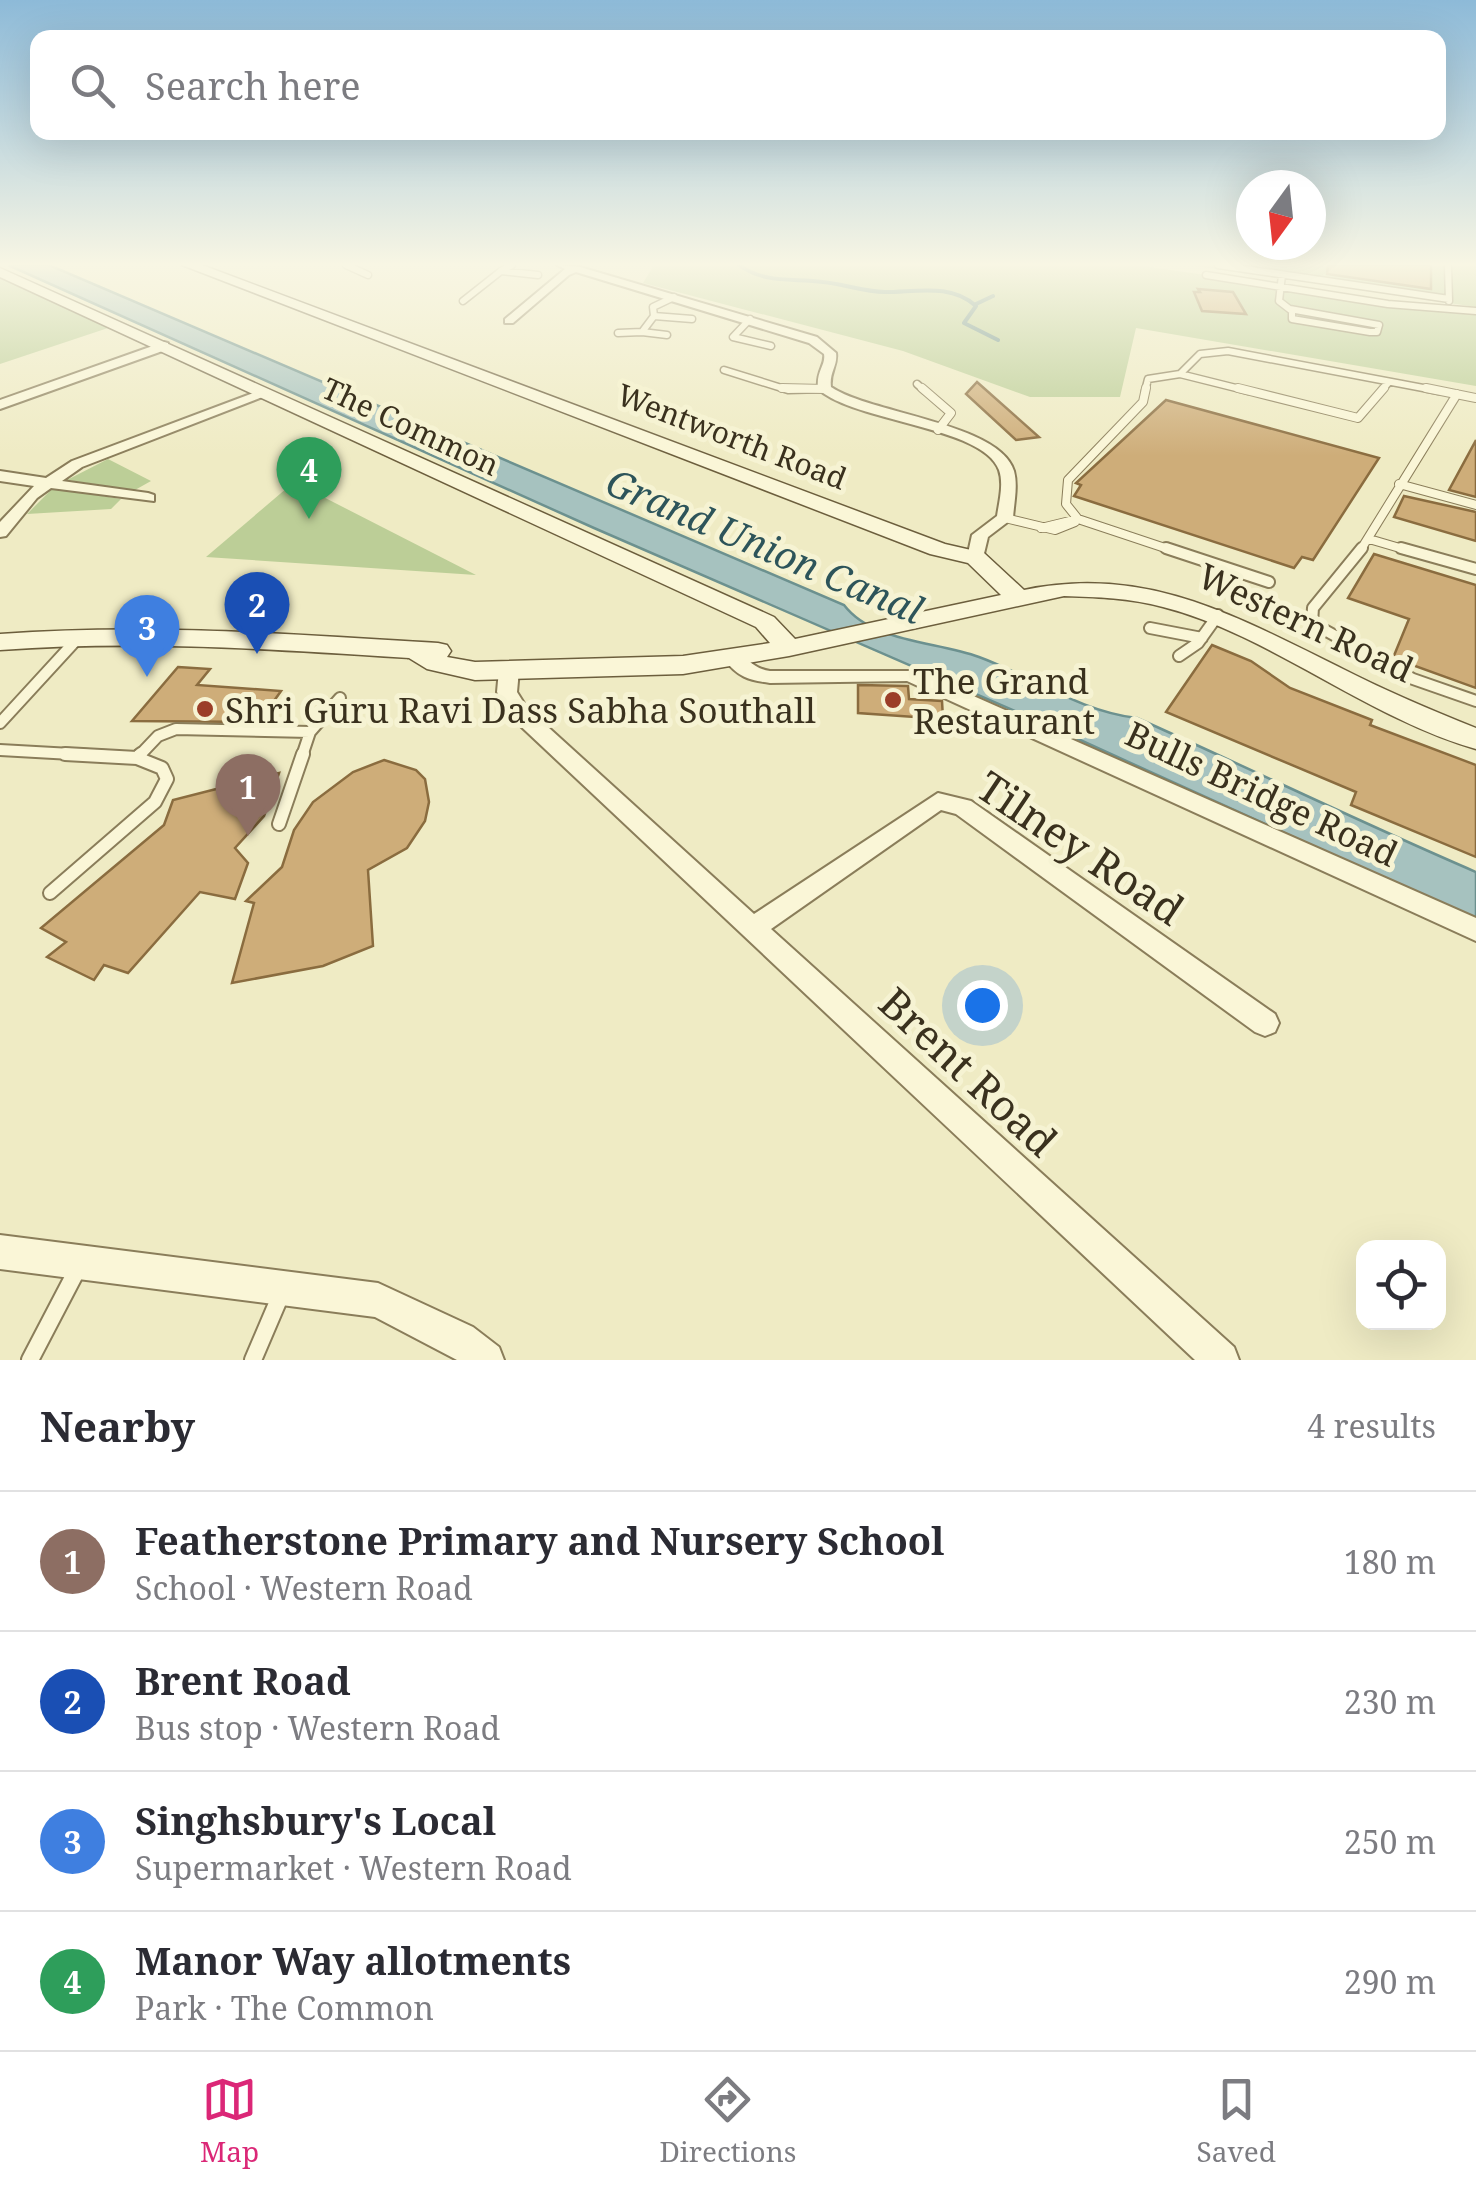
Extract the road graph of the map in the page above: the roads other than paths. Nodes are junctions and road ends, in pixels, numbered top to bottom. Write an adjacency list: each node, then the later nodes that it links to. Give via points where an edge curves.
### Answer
1 (125, 328): 11 (street, The Common)
2 (356, 328): 32 (street, Wentworth Road)
3 (645, 328): 8 (lane)
4 (741, 328): 12 (lane, via 731,340)
5 (776, 328): 17 (street, via 824,346 831,360)
6 (1350, 328): 7 (lane)
7 (1377, 328)
8 (642, 332): 9 (lane); 10 (lane)
9 (618, 333)
10 (668, 335)
11 (164, 346): 18 (street, The Common); 21 (street)
12 (771, 346)
13 (724, 370): 17 (lane, via 788,390)
14 (1180, 374): 15 (lane, via 1206,350); 15 (lane, via 1358,418); 29 (lane, via 1148,380 1143,402 1068,480 1066,504)
15 (1389, 382): 19 (lane)
16 (916, 384): 22 (lane, via 951,413)
17 (825, 389): 22 (street, via 843,401)
18 (266, 393): 24 (street, via 117,447); 41 (street, The Common, via 765,622)
19 (1457, 394): 20 (lane); 25 (lane)
20 (1476, 398)
21 (0, 405)
22 (938, 430): 28 (street, via 993,452 1004,464)
23 (0, 476): 24 (street)
24 (45, 483): 26 (street); 30 (street)
25 (1399, 484): 27 (lane); 31 (lane)
26 (148, 498)
27 (1476, 505)
28 (1005, 518): 29 (lane, via 1061,530); 32 (street, via 980,535)
29 (1078, 518): 34 (lane)
30 (0, 532)
31 (1369, 539): 33 (lane); 46 (lane, via 1313,608 1312,623 1413,679)
32 (976, 558): 35 (street, Wentworth Road)
33 (1476, 569)
34 (1268, 582)
35 (1018, 598): 36 (street, Western Road, via 1109,589); 41 (street, Western Road)
36 (1218, 614): 39 (lane); 49 (street, Western Road)
37 (1150, 628): 39 (lane)
38 (80, 636): 40 (street, Western Road); 44 (street, Western Road, via 419,653 475,671); 47 (lane)
39 (1202, 638): 42 (lane)
40 (0, 642)
41 (789, 648): 43 (street, Western Road)
42 (1179, 656)
43 (734, 658): 44 (street, Western Road); 55 (street, Bulls Bridge Road, via 748,674 770,677 910,675)
44 (509, 670): 54 (street, Brent Road, via 507,692 519,713)
45 (340, 698): 48 (lane)
46 (1476, 701)
47 (0, 723)
48 (310, 732): 51 (lane, via 170,728); 52 (lane)
49 (1476, 739)
50 (0, 750): 51 (lane)
51 (136, 758): 53 (lane, via 162,768 167,778 155,802)
52 (279, 824)
53 (50, 893)
54 (752, 929): 56 (street, Tilney Road, via 938,801 963,808); 63 (street, Brent Road)
55 (1476, 930)
56 (1264, 1023)
57 (0, 1252): 58 (street)
58 (81, 1262): 59 (street); 60 (lane)
59 (283, 1288): 61 (lane); 62 (street, via 378,1300)
60 (30, 1360)
61 (253, 1360)
62 (486, 1360)
63 (1220, 1360)

